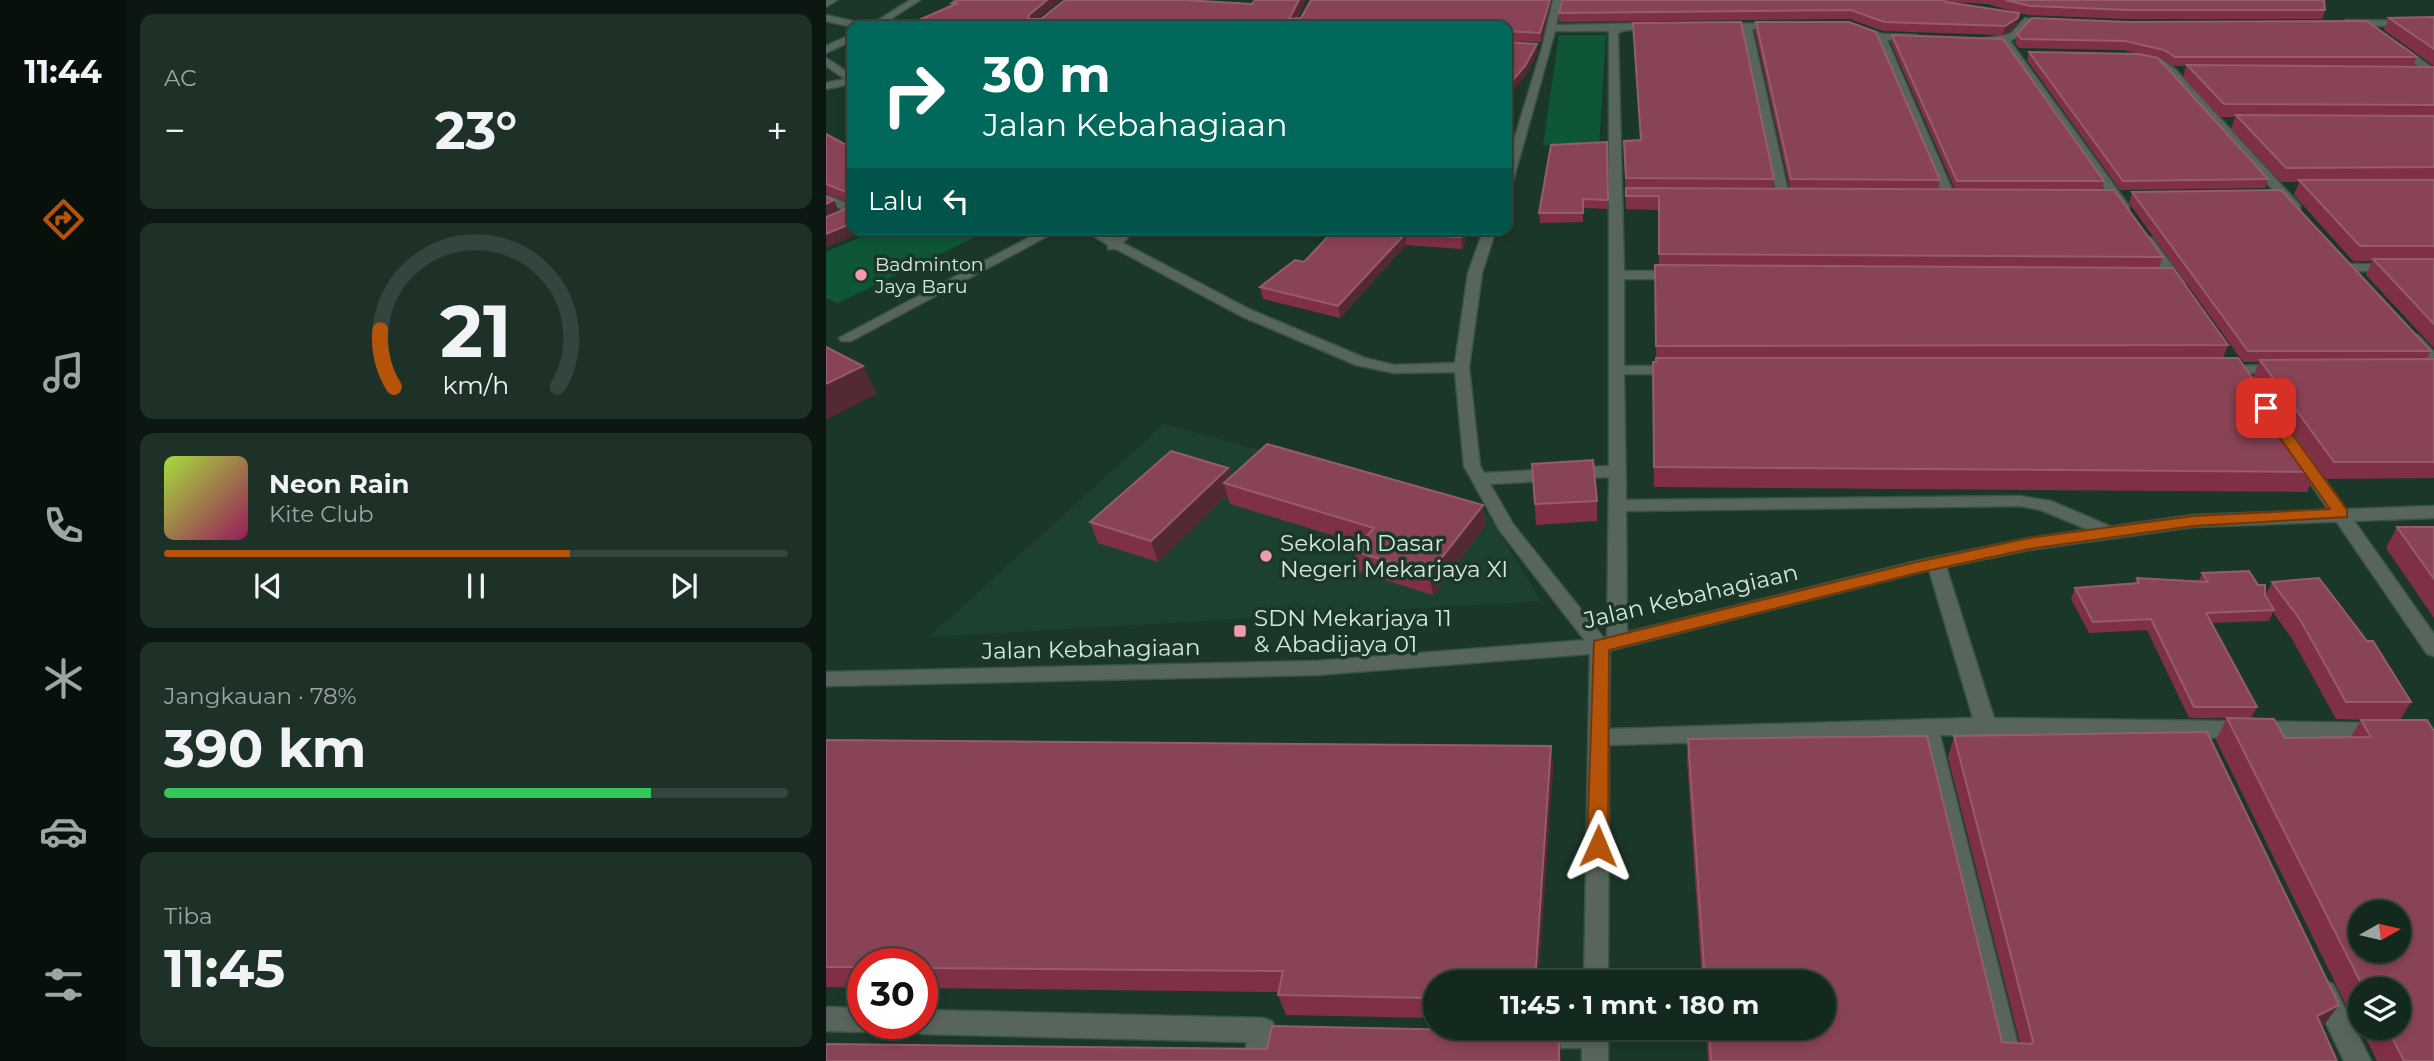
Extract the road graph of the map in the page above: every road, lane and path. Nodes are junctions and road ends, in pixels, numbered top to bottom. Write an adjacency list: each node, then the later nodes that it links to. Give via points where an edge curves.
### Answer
1 (833, 0): 4 (street)
2 (916, 0): 6 (street)
3 (1557, 0): 17 (street)
4 (826, 4)
5 (826, 18): 7 (street)
6 (882, 21)
7 (847, 23)
8 (2067, 23): 25 (street, via 2019,15 2022,30)
9 (2339, 23): 10 (street)
10 (2366, 24): 11 (street); 19 (street)
11 (2434, 24)
12 (1846, 25): 20 (street)
13 (1672, 26): 18 (street)
14 (1784, 26): 16 (street)
15 (1709, 27): 16 (street)
16 (1747, 27): 42 (street)
17 (1550, 28): 18 (street); 27 (street)
18 (1617, 28): 58 (street, via 1613,32 1624,195)
19 (2377, 32)
20 (1881, 37): 21 (street); 45 (street)
21 (1923, 38)
22 (1964, 39): 25 (street)
23 (847, 40): 28 (street)
24 (2388, 40): 34 (street)
25 (2006, 41): 61 (street, via 2022,54 2135,222 2167,278)
26 (1534, 47): 27 (street)
27 (1547, 48): 40 (street)
28 (826, 50)
29 (2137, 56): 31 (street, via 2154,58)
30 (826, 61): 35 (street)
31 (2172, 72): 32 (street); 38 (street)
32 (2185, 72)
33 (2404, 72): 34 (street)
34 (2433, 73)
35 (847, 77)
36 (847, 82): 37 (street)
37 (826, 86)
38 (2217, 123): 39 (street); 51 (street)
39 (2231, 123)
40 (1512, 164)
41 (1769, 196): 42 (street)
42 (1783, 196): 43 (street)
43 (1796, 196)
44 (1935, 196): 45 (street)
45 (1949, 196): 46 (street)
46 (1963, 197)
47 (826, 199): 48 (street)
48 (847, 209)
49 (847, 214): 50 (street)
50 (835, 221)
51 (2307, 222)
52 (1043, 235): 63 (street)
53 (1097, 235): 56 (street)
54 (1124, 235): 56 (street)
55 (1488, 235): 65 (street, via 1475,273)
56 (1114, 246): 65 (street, via 1246,313 1362,362 1394,369)
57 (2434, 268): 60 (street, via 2344,263)
58 (1618, 275): 59 (street); 67 (street)
59 (1687, 275)
60 (2365, 287)
61 (2188, 298)
62 (2399, 324): 64 (street)
63 (846, 338)
64 (2429, 366)
65 (1462, 367): 72 (street, via 1472,466)
66 (2295, 369): 69 (street)
67 (1618, 370): 68 (street); 71 (street)
68 (1687, 370)
69 (2211, 370)
70 (2291, 444): 75 (street)
71 (1617, 471): 72 (street); 73 (street)
72 (1479, 479): 78 (street, via 1506,527)
73 (1617, 506): 76 (street, via 2020,501 2045,505); 78 (street)
74 (2434, 512): 75 (street, Jalan Kebahagiaan)
75 (2341, 514): 76 (street, Jalan Kebahagiaan, via 2193,521); 79 (street)
76 (2108, 533): 77 (street, Jalan Kebahagiaan)
77 (1936, 564): 78 (street, Jalan Kebahagiaan); 81 (street)
78 (1609, 643): 80 (street, Jalan Kebahagiaan, via 1317,668); 85 (street)
79 (2434, 649)
80 (826, 679)
81 (1986, 726): 82 (street); 83 (street)
82 (1928, 729): 85 (street); 95 (street)
83 (2198, 730): 84 (street); 86 (street)
84 (2392, 731)
85 (1600, 737): 87 (street)
86 (2210, 755)
87 (1596, 970)
88 (2316, 975): 96 (street)
89 (826, 1019): 90 (street)
90 (847, 1020)
91 (938, 1022): 92 (street)
92 (1263, 1030): 93 (street); 94 (street)
93 (1290, 1031)
94 (1256, 1061)
95 (2009, 1061)
96 (2358, 1061)

